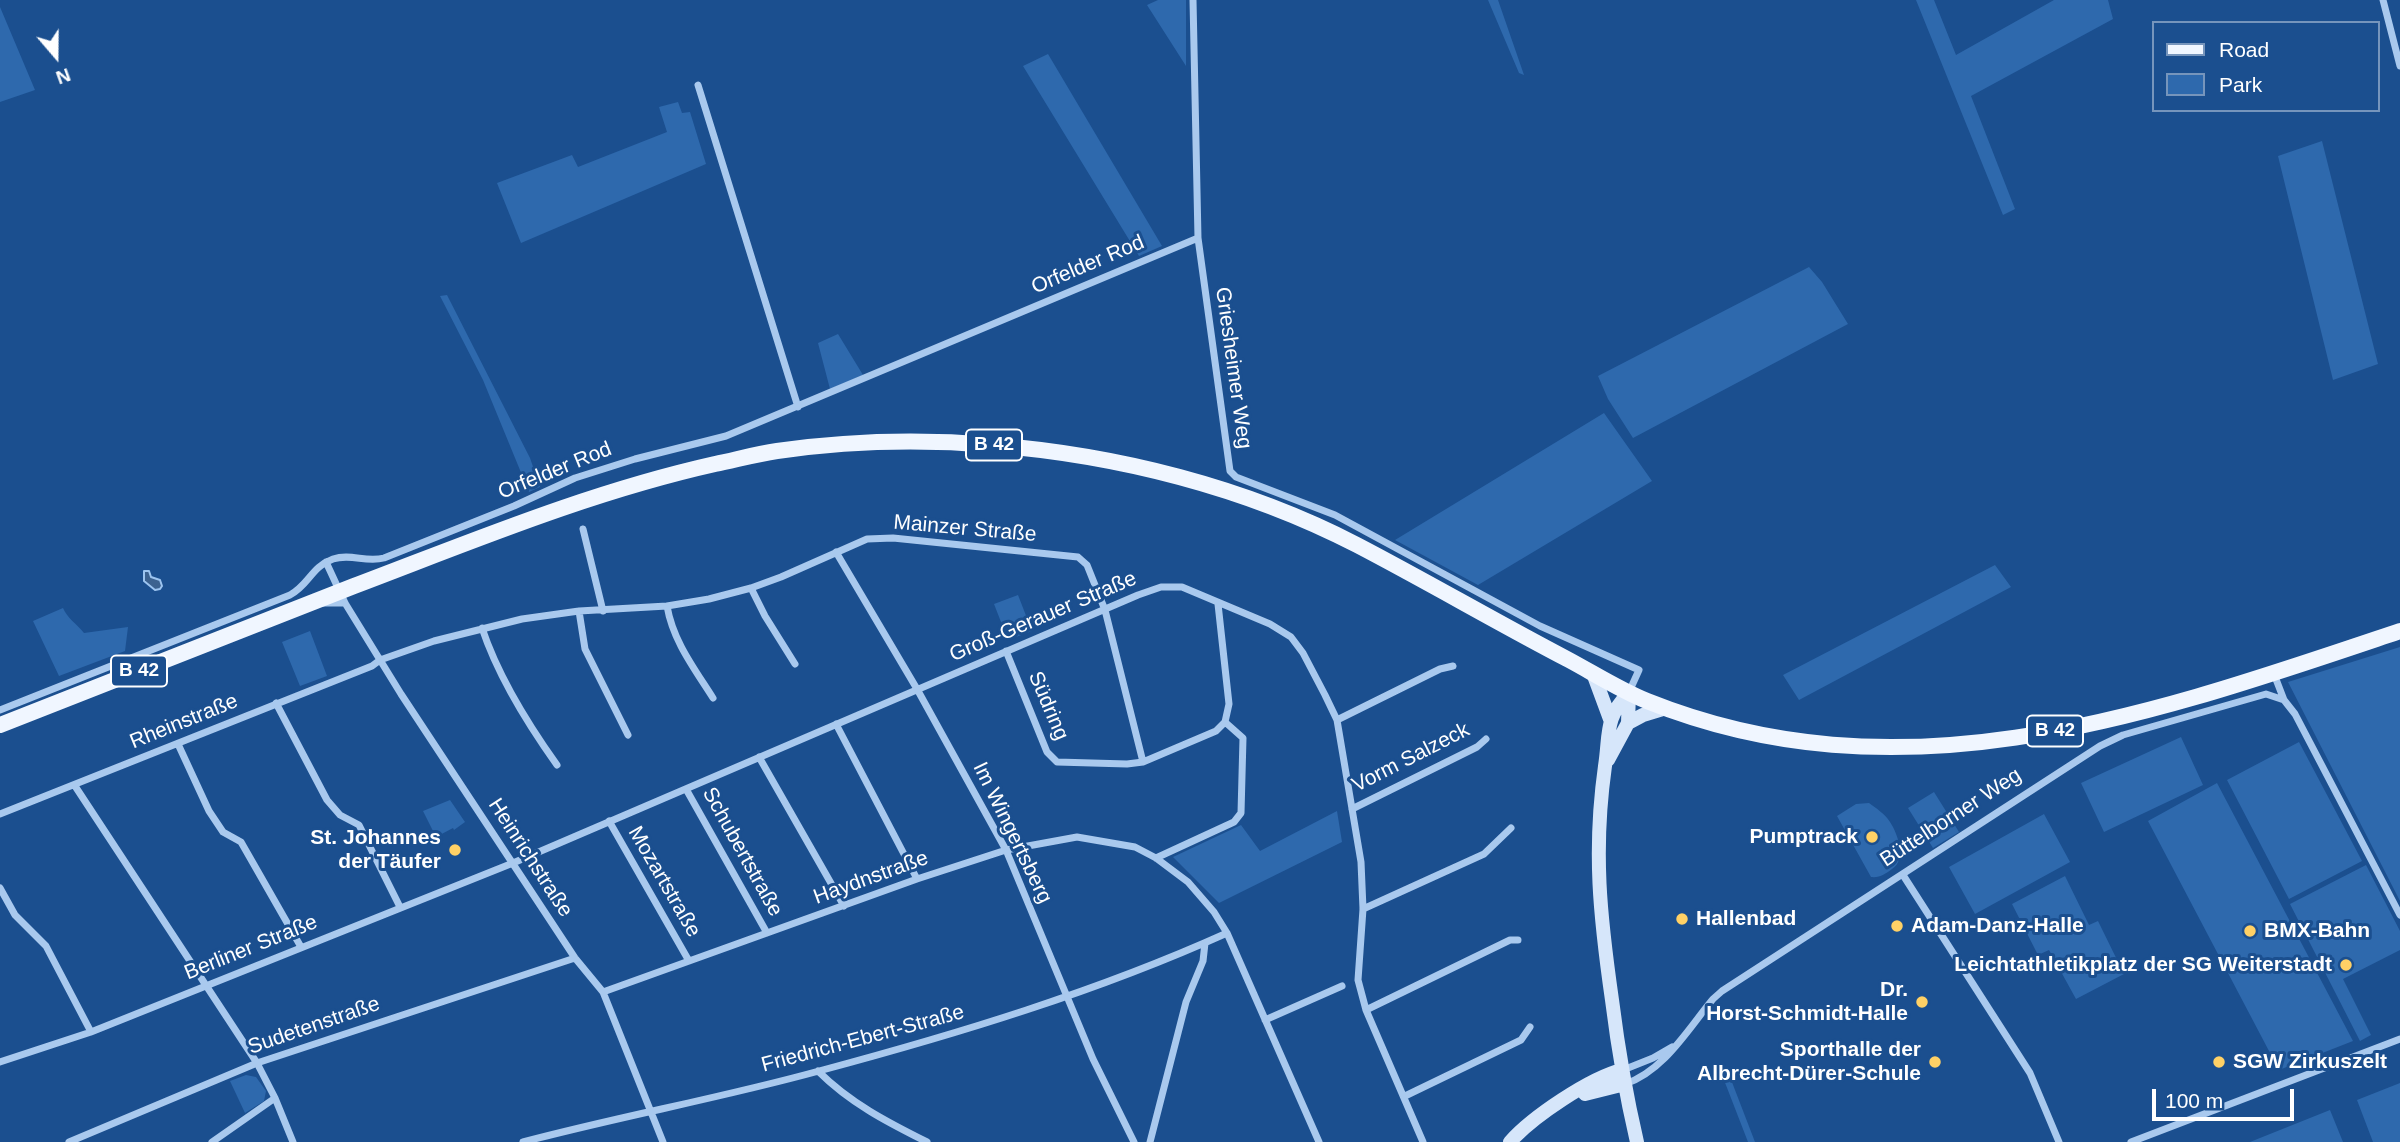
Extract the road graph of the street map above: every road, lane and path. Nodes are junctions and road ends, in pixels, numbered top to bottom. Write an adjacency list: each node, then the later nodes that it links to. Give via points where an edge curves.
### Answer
1 (1193, 0): 5 (street, Griesheimer Weg)
2 (2383, 0): 3 (street)
3 (2400, 66)
4 (698, 85): 6 (street)
5 (1198, 238): 6 (street, Orfelder Rod); 26 (street, Griesheimer Weg, via 1230,471 1335,515 1540,626 1639,670)
6 (798, 407): 9 (street, Orfelder Rod, via 726,436 575,478 384,558 369,561 345,556)
7 (583, 529): 16 (street)
8 (836, 552): 10 (street, Mainzer Straße); 14 (street, Mainzer Straße, via 867,539 893,538 1078,558 1087,565); 25 (street, Im Wingertsberg)
9 (326, 562): 11 (street); 31 (street, via 290,595)
10 (751, 588): 13 (street, Mainzer Straße); 21 (street)
11 (342, 598): 20 (street, Heinrichstraße); 23 (main road, B 42, via 543,514 684,471 774,451 829,446 897,442 991,445 1103,460 1270,507 1354,544); 37 (main road, B 42, via 310,603)
12 (1218, 604): 14 (street, Groß-Gerauer Straße, via 1182,587 1161,587); 33 (street, Groß-Gerauer Straße, via 1291,637); 34 (street, via 1229,704)
13 (667, 606): 16 (street, Mainzer Straße); 27 (street, via 677,642)
14 (1105, 610): 19 (street, Groß-Gerauer Straße); 42 (street, Mainzer Straße)
15 (579, 611): 16 (street, Mainzer Straße); 17 (street, Mainzer Straße); 38 (street, via 584,649)
16 (603, 611)
17 (482, 628): 20 (street, Mainzer Straße); 44 (street, via 492,657)
18 (2400, 631): 24 (main road, B 42)
19 (1006, 651): 25 (street, Groß-Gerauer Straße); 42 (street, Südring, via 1051,759)
20 (380, 660): 29 (street, Rheinstraße); 53 (street, Heinrichstraße)
21 (795, 664)
22 (1453, 666): 33 (street)
23 (1593, 673): 26 (main road, B 42); 32 (main road)
24 (2274, 674): 28 (street); 30 (main road, B 42, via 2062,730 1918,749 1785,739)
25 (917, 689): 36 (street, Groß-Gerauer Straße); 51 (street, Im Wingertsberg)
26 (1629, 693): 30 (main road, B 42); 32 (main road); 35 (main road)
27 (713, 698)
28 (2284, 700): 54 (street, Büttelborner Weg, via 2266,694 2123,735); 60 (street)
29 (276, 703): 40 (street, Rheinstraße); 58 (street, via 327,800 340,815 359,825)
30 (1666, 708): 35 (main road)
31 (0, 710)
32 (1610, 719): 43 (main road)
33 (1337, 720): 47 (street, Groß-Gerauer Straße)
34 (1225, 722): 42 (street, Südring, via 1216,731); 52 (street, via 1244,738 1241,813 1234,822)
35 (1628, 723): 43 (main road)
36 (836, 724): 41 (street, Groß-Gerauer Straße); 55 (street)
37 (0, 725)
38 (628, 735)
39 (1486, 739): 47 (street, Vorm Salzeck)
40 (178, 744): 45 (street, Rheinstraße); 65 (street, via 209,811 223,832 241,842)
41 (759, 757): 46 (street, Groß-Gerauer Straße); 57 (street)
42 (1143, 762)
43 (1606, 764): 81 (main road, via 1597,845 1599,900)
44 (557, 765)
45 (75, 786): 48 (street, Rheinstraße); 68 (street)
46 (686, 789): 49 (street, Groß-Gerauer Straße); 61 (street, Schubertstraße)
47 (1352, 809): 59 (street, Groß-Gerauer Straße)
48 (0, 814)
49 (609, 821): 53 (street, Groß-Gerauer Straße); 67 (street, Mozartstraße)
50 (1511, 828): 59 (street, via 1483,854)
51 (1006, 850): 52 (street, Haydnstraße, via 1077,837 1135,847); 55 (street, Haydnstraße); 71 (street, Im Wingertsberg)
52 (1156, 858): 62 (street, Haydnstraße, via 1188,882)
53 (513, 863): 58 (street, Berliner Straße); 66 (street, Heinrichstraße)
54 (1903, 874): 77 (street, Büttelborner Weg, via 1723,991); 97 (street, via 2030,1073)
55 (917, 879): 57 (street, Haydnstraße)
56 (0, 888): 75 (street, via 15,915 46,946)
57 (844, 906): 61 (street, Haydnstraße)
58 (400, 907): 65 (street, Berliner Straße)
59 (1363, 909): 72 (street, Groß-Gerauer Straße, via 1358,980)
60 (2400, 915)
61 (767, 933): 67 (street, Haydnstraße)
62 (1227, 933): 64 (street, Friedrich-Ebert-Straße); 73 (street, Haydnstraße)
63 (1518, 940): 72 (street)
64 (1205, 943): 71 (street, Friedrich-Ebert-Straße); 92 (street)
65 (301, 947): 68 (street, Berliner Straße)
66 (575, 958): 70 (street, Heinrichstraße); 79 (street, Sudetenstraße)
67 (689, 961): 70 (street, Haydnstraße)
68 (205, 986): 75 (street, Berliner Straße); 79 (street)
69 (1342, 986): 73 (street)
70 (603, 992): 84 (street, Heinrichstraße)
71 (1068, 996): 80 (street, Friedrich-Ebert-Straße); 91 (street, Im Wingertsberg)
72 (1366, 1010): 82 (street, Groß-Gerauer Straße)
73 (1265, 1020): 93 (street, Haydnstraße)
74 (1530, 1027): 82 (street, via 1521,1040)
75 (91, 1032): 78 (street, Berliner Straße)
76 (2400, 1039): 98 (street)
77 (1676, 1045): 81 (street, Büttelborner Weg); 81 (street, Büttelborner Weg, via 1646,1075)
78 (0, 1062)
79 (257, 1063): 83 (street); 85 (street, Sudetenstraße)
80 (818, 1071): 84 (street, Friedrich-Ebert-Straße); 90 (street, via 865,1109)
81 (1623, 1077): 95 (main road, Büttelborner Weg, via 1596,1081 1527,1125); 96 (main road)
82 (1405, 1096): 94 (street, Groß-Gerauer Straße)
83 (275, 1098): 86 (street); 87 (street)
84 (649, 1113): 88 (street, Friedrich-Ebert-Straße); 89 (street, Heinrichstraße)
85 (69, 1142)
86 (212, 1142)
87 (292, 1142)
88 (523, 1142)
89 (663, 1142)
90 (927, 1142)
91 (1134, 1142)
92 (1150, 1142)
93 (1319, 1142)
94 (1423, 1142)
95 (1510, 1142)
96 (1637, 1142)
97 (2059, 1142)
98 (2131, 1142)

